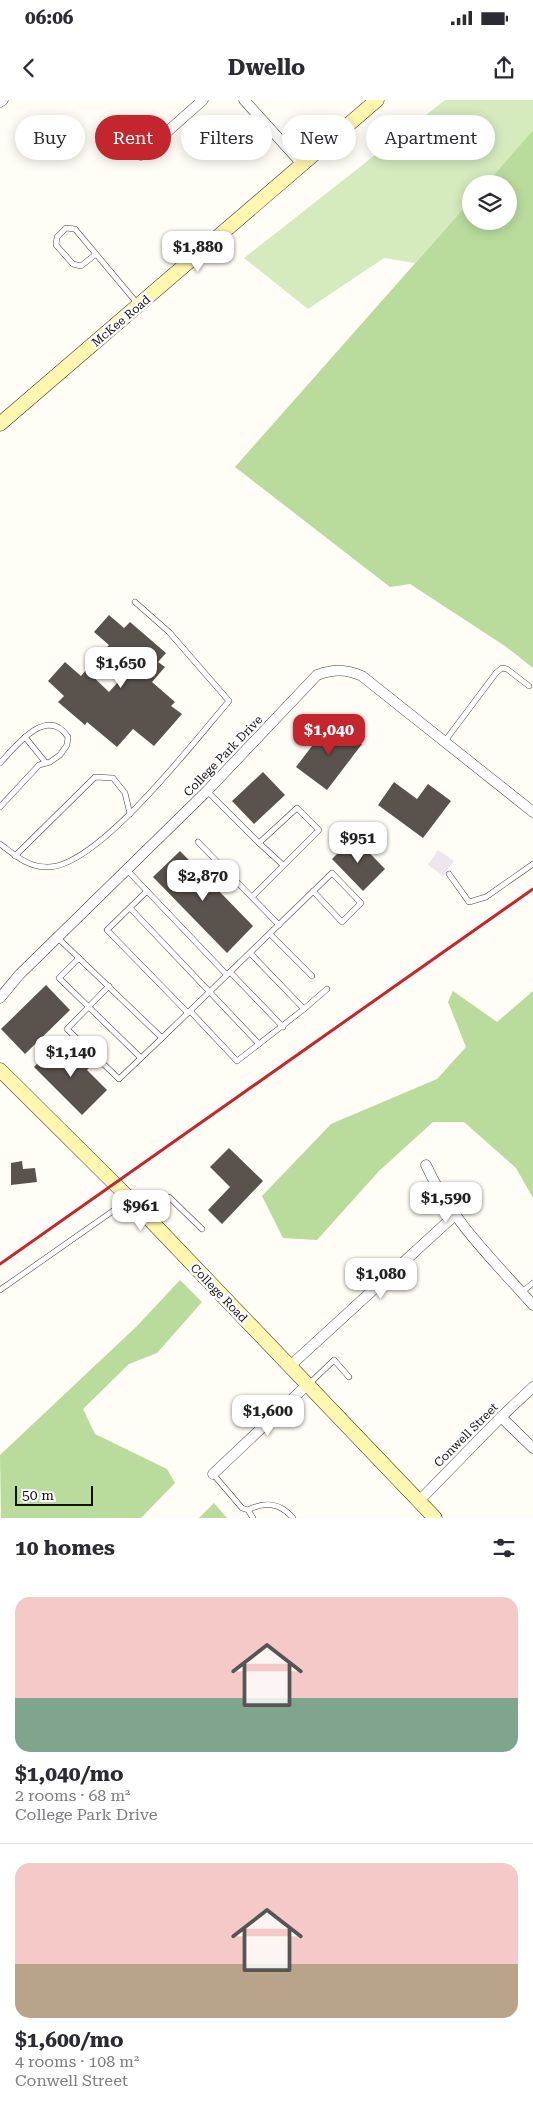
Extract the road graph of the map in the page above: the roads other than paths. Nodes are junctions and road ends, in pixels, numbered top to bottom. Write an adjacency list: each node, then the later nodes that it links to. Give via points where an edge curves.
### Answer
1 (203, 100): 4 (street)
2 (244, 100): 5 (street)
3 (377, 100): 5 (street, McKee Road)
4 (171, 128)
5 (302, 164): 7 (street, McKee Road)
6 (96, 254): 6 (lane, via 75,229 66,228 57,237 56,245 74,264 81,266); 7 (lane)
7 (139, 305): 8 (street, McKee Road)
8 (0, 424)
9 (135, 602): 18 (lane, via 169,632 229,701)
10 (529, 686): 12 (lane, via 502,668)
11 (25, 737): 13 (lane); 14 (lane); 14 (lane, via 41,726 56,726 64,731 68,737 67,745 60,755)
12 (445, 742): 15 (street, College Park Drive, via 362,676 348,670 334,670 317,675); 17 (street, College Park Drive)
13 (0, 763)
14 (46, 763): 16 (lane, via 39,765)
15 (207, 791): 20 (lane); 25 (street, College Park Drive)
16 (0, 807)
17 (533, 812)
18 (130, 814): 22 (lane, via 87,851 67,863 47,867 25,863); 22 (lane, via 124,793 113,778 95,777)
19 (198, 842): 29 (lane)
20 (259, 843): 24 (lane); 24 (lane, via 298,808 319,830)
21 (0, 844): 22 (lane)
22 (15, 856)
23 (533, 864): 26 (lane, via 486,897 469,902)
24 (283, 865): 29 (lane)
25 (127, 870): 27 (lane); 33 (street, College Park Drive)
26 (449, 874)
27 (147, 891): 30 (lane); 36 (lane)
28 (313, 891): 28 (lane, via 332,872 362,903 342,922); 31 (lane)
29 (252, 897): 31 (lane)
30 (130, 908): 40 (lane); 44 (lane, via 107,930)
31 (279, 925): 32 (lane)
32 (270, 934): 34 (lane); 37 (lane)
33 (58, 938): 35 (lane); 41 (street, College Park Drive)
34 (250, 953): 36 (lane); 43 (lane)
35 (79, 958): 38 (lane); 42 (lane, via 59,978)
36 (228, 974): 40 (lane); 45 (lane)
37 (312, 976)
38 (108, 986): 42 (lane); 46 (lane)
39 (327, 989): 43 (lane)
40 (210, 992): 44 (lane); 47 (lane)
41 (0, 998)
42 (89, 1006): 48 (lane); 48 (lane, via 68,1029 119,1079)
43 (304, 1009): 45 (lane)
44 (189, 1012): 46 (lane); 47 (lane, via 237,1061)
45 (283, 1027): 47 (lane)
46 (162, 1038): 48 (lane)
47 (259, 1044)
48 (141, 1058)
49 (0, 1070): 51 (street, College Road)
50 (426, 1165): 52 (street)
51 (130, 1199): 53 (lane, via 169,1197); 55 (lane); 58 (street, College Road)
52 (455, 1215): 56 (street); 58 (street)
53 (202, 1229)
54 (533, 1283): 56 (lane)
55 (0, 1290)
56 (522, 1292): 57 (street)
57 (533, 1305)
58 (290, 1366): 60 (street, College Road)
59 (349, 1377): 60 (lane, via 334,1360)
60 (308, 1384): 64 (street); 65 (street, College Road)
61 (533, 1387): 62 (street, Conwell Street)
62 (501, 1416): 63 (street); 65 (street, Conwell Street)
63 (533, 1448)
64 (213, 1474): 66 (lane, via 242,1508)
65 (419, 1501): 69 (street, College Road)
66 (248, 1510): 67 (lane); 68 (lane, via 267,1504 276,1505)
67 (253, 1518)
68 (293, 1518)
69 (436, 1518)

